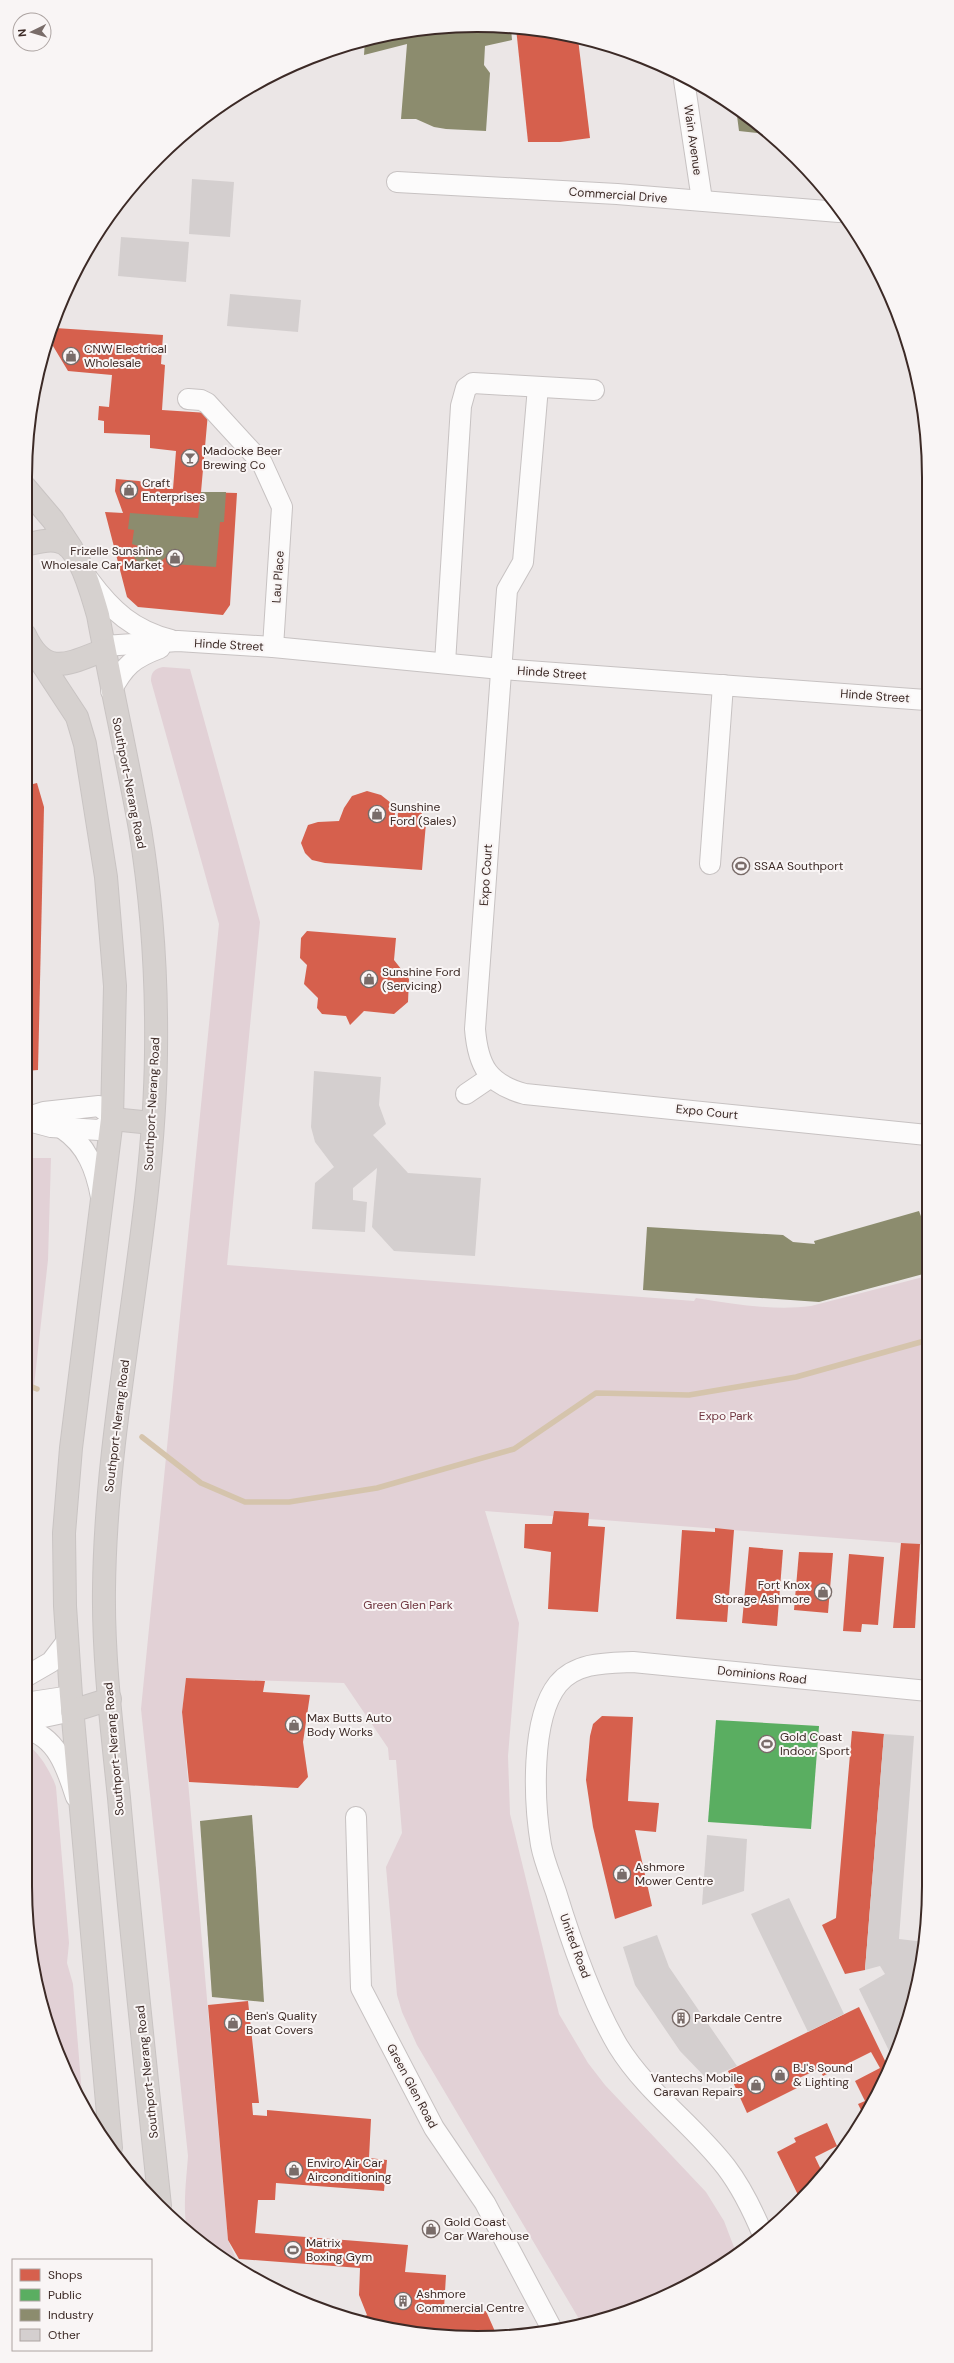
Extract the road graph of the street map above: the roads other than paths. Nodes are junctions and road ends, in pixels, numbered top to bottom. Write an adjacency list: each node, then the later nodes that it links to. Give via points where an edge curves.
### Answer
1 (685, 84): 3 (street, Wain Avenue)
2 (396, 182): 3 (street, Commercial Drive)
3 (702, 200): 4 (street, Commercial Drive)
4 (834, 212)
5 (538, 387): 6 (street); 17 (street, via 473,383 466,388 461,406); 18 (street, Expo Court, via 523,562 507,590)
6 (594, 390)
7 (188, 399): 14 (street, Lau Place, via 207,403 262,463 282,507)
8 (32, 495): 10 (main road, via 53,520)
9 (32, 544): 10 (main road, via 56,540)
10 (72, 549): 11 (main road, Southport-Nerang Road)
11 (84, 574): 12 (street, Hinde Street, via 105,602 121,617 144,630); 16 (main road, Southport-Nerang Road, via 98,615)
12 (178, 642): 14 (street, Hinde Street); 16 (street, Hinde Street); 20 (street, Hinde Street, via 143,654 128,664)
13 (32, 647): 16 (main road, via 40,659 49,664 65,664)
14 (273, 647): 17 (street, Hinde Street)
15 (32, 648): 26 (main road, via 77,717 85,744 106,877 114,963)
16 (104, 648): 20 (main road, Southport-Nerang Road)
17 (445, 663): 18 (street, Hinde Street)
18 (500, 669): 19 (street, Hinde Street); 23 (street, Expo Court, via 475,1029 481,1061)
19 (723, 685): 21 (street, Hinde Street); 22 (street)
20 (111, 691): 28 (main road, Southport-Nerang Road, via 140,829 151,919 156,1047)
21 (922, 700)
22 (710, 864)
23 (490, 1078): 24 (street); 30 (street, Expo Court, via 510,1090 525,1094)
24 (466, 1094)
25 (32, 1116): 26 (street, via 44,1112 99,1106 108,1112)
26 (112, 1119): 28 (main road); 29 (street, via 99,1130); 31 (main road)
27 (32, 1121): 29 (street)
28 (152, 1123): 36 (main road, Southport-Nerang Road, via 147,1186 107,1511 104,1592)
29 (63, 1129): 31 (street, via 78,1141 91,1162)
30 (922, 1134)
31 (102, 1203): 32 (main road, via 71,1448 64,1534)
32 (67, 1641): 34 (street, via 51,1662); 38 (main road)
33 (595, 1664): 35 (street, Dominions Road, via 633,1662); 45 (street, United Road, via 576,1670 558,1684 541,1718 535,1781 541,1846 560,1908 590,1988 618,2046 654,2092 720,2160)
34 (32, 1673)
35 (922, 1690)
36 (110, 1699): 38 (main road); 44 (main road, Southport-Nerang Road)
37 (32, 1703): 38 (street)
38 (72, 1704): 39 (street); 41 (main road)
39 (32, 1718)
40 (32, 1731): 41 (street, via 42,1735 50,1742 63,1761)
41 (81, 1816): 43 (main road)
42 (356, 1817): 48 (street, Green Glen Road, via 361,1988 434,2128 485,2203)
43 (110, 2137)
44 (159, 2198)
45 (749, 2204): 46 (street, United Road); 47 (street, United Road)
46 (760, 2229)
47 (756, 2232)
48 (549, 2325)

